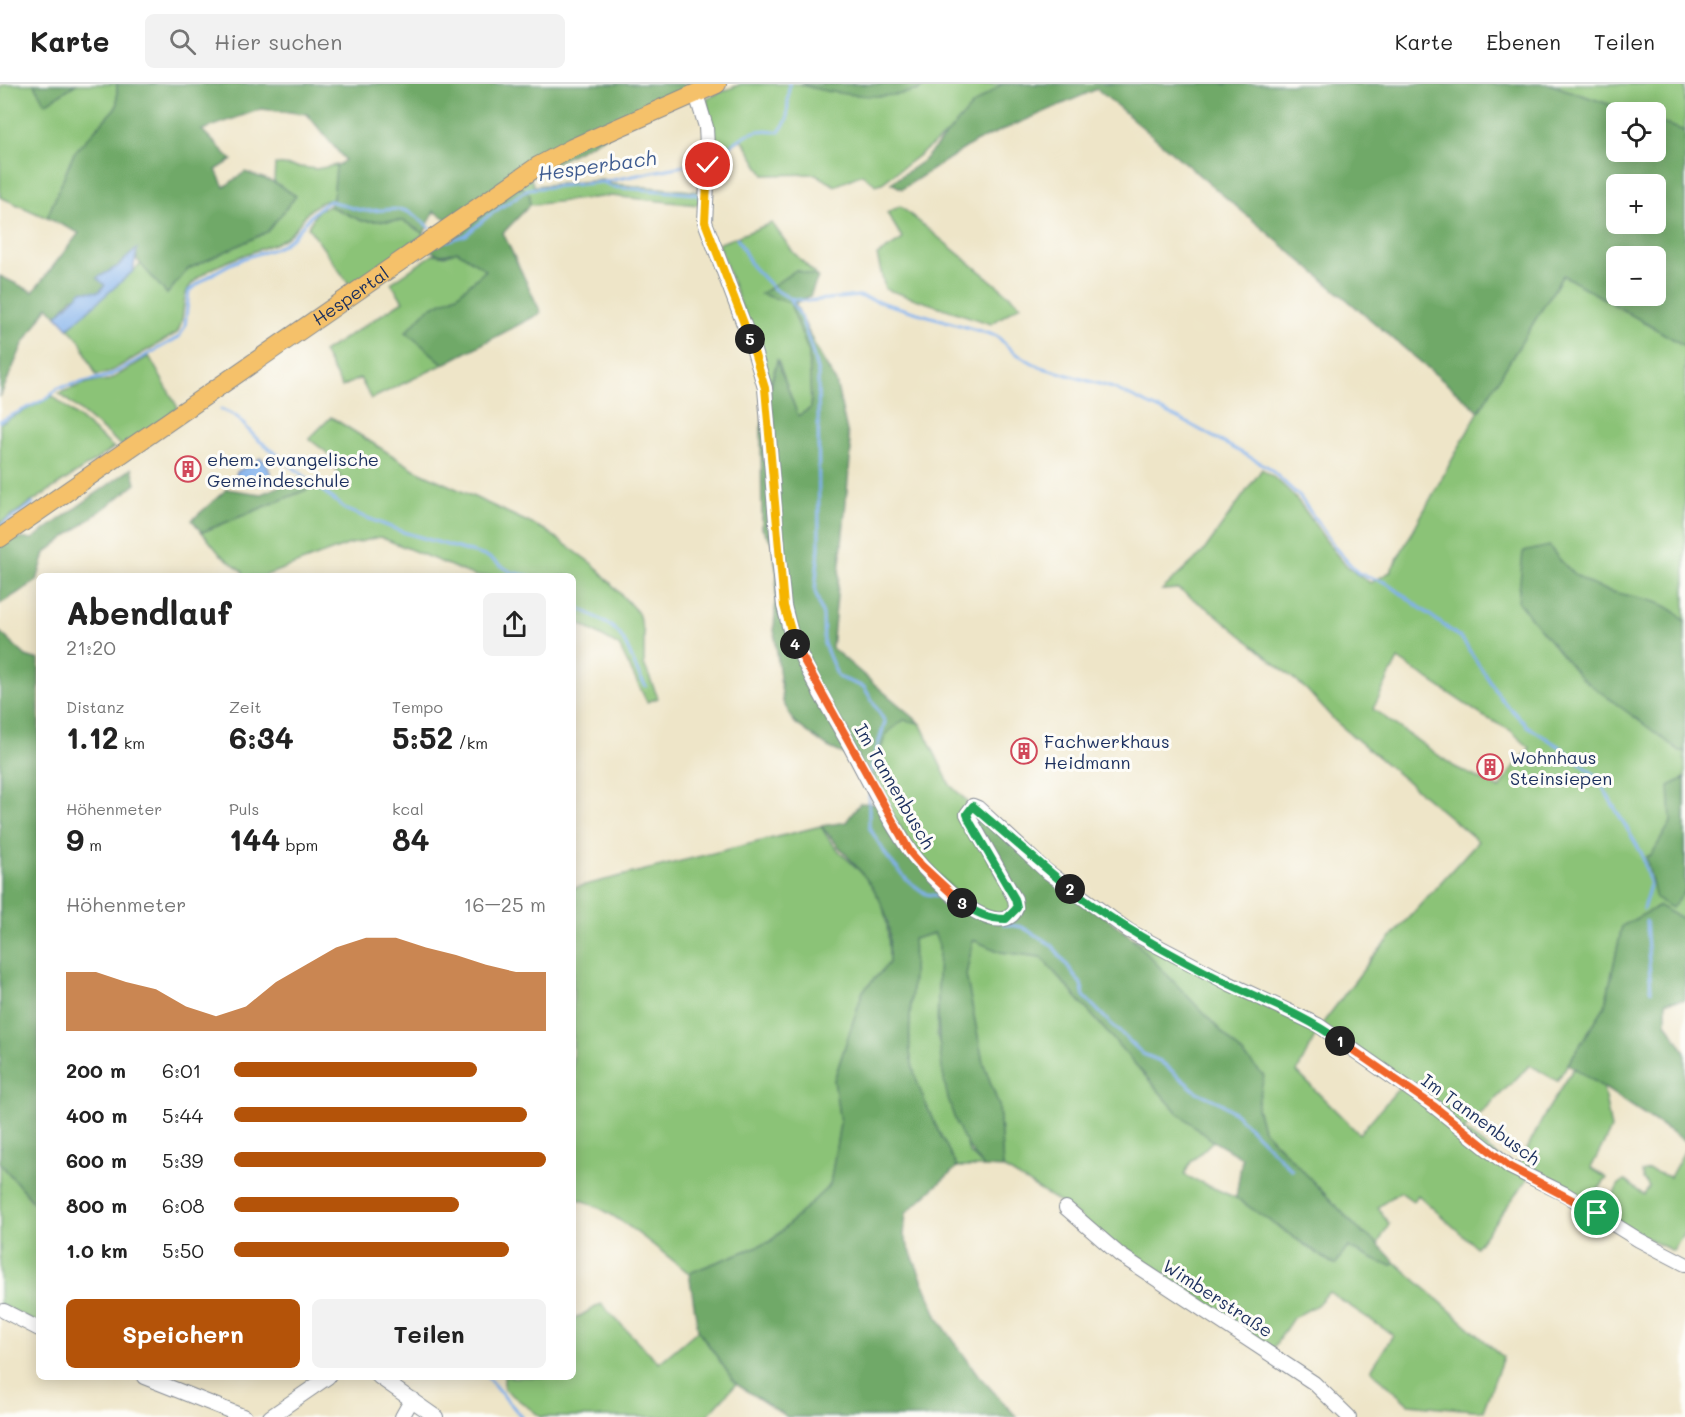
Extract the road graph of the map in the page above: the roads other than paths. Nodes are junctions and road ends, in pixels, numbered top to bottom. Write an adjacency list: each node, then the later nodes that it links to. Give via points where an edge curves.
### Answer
1 (717, 84): 2 (main road, Hespertal)
2 (696, 94): 3 (main road, Hespertal, via 538,166); 5 (street, Im Tannenbusch, via 706,126 705,222 765,388 780,571 790,630 890,818 922,866 964,905 985,917 1006,919 1013,914 1017,908 1015,899 967,814 973,806 978,808 1045,870 1130,931 1318,1025 1435,1107 1510,1167 1565,1194)
3 (0, 538)
4 (1066, 1208): 16 (street, Wimberstraße, via 1120,1255 1314,1383)
5 (1685, 1264)
6 (4, 1311): 7 (street)
7 (36, 1327)
8 (152, 1380): 12 (street)
9 (324, 1380): 13 (street)
10 (384, 1380): 11 (street)
11 (412, 1399): 14 (street); 15 (street)
12 (245, 1417)
13 (270, 1417)
14 (402, 1417)
15 (436, 1417)
16 (1348, 1417)

